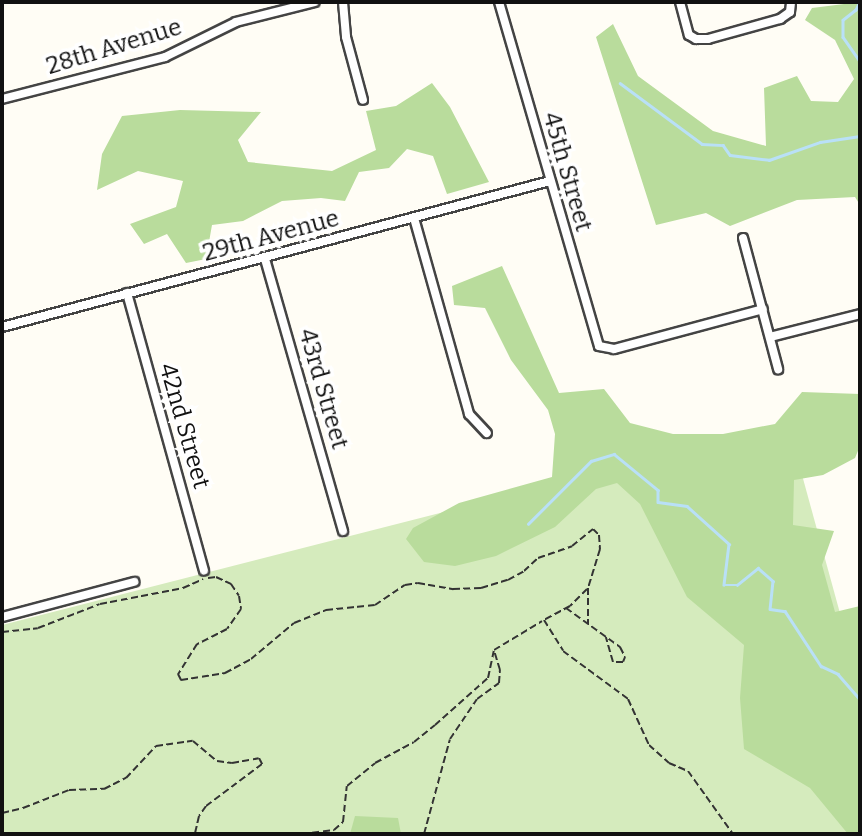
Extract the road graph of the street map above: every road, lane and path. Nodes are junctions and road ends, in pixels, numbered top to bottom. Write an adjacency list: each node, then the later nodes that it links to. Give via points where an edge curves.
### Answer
1 (315, 2): 6 (street, 28th Avenue, via 236,22 165,57)
2 (344, 2): 7 (street, via 346,37)
3 (499, 2): 8 (street, 45th Street)
4 (680, 2): 5 (street, via 692,38 780,19)
5 (792, 5)
6 (2, 99)
7 (363, 100)
8 (550, 181): 9 (street, 29th Avenue); 13 (street, 45th Street, via 592,333 603,349)
9 (414, 218): 11 (street, 29th Avenue); 18 (street, via 469,414)
10 (743, 238): 13 (street)
11 (265, 259): 12 (street, 29th Avenue); 19 (street, 43rd Street)
12 (127, 293): 15 (street, 29th Avenue); 20 (street, 42nd Street)
13 (763, 309): 16 (street)
14 (860, 314): 16 (street)
15 (2, 327)
16 (770, 337): 17 (street)
17 (778, 369)
18 (487, 433)
19 (343, 531)
20 (204, 570)
21 (134, 582): 24 (street)
22 (588, 588): 23 (path); 26 (path); 27 (path, via 600,550 599,535 593,529 572,546 538,558 508,580 481,588 453,589 418,583 375,605 326,610 294,623 251,659 225,673 181,680 178,674 197,644 227,629 241,609 231,584 216,577 100,604 38,628)
23 (566, 608): 25 (path); 26 (path)
24 (2, 617)
25 (544, 620): 29 (path); 34 (path, via 563,651 628,699 649,745 669,763 688,771)
26 (588, 624): 28 (path)
27 (2, 632)
28 (606, 637): 28 (path, via 613,662 623,662 620,646)
29 (494, 650): 32 (path, via 488,678 414,742 375,763 347,786 343,822 334,830); 33 (path, via 499,683 477,699 458,722)
30 (2, 813): 31 (path, via 69,790 104,789 126,778 156,746 193,741 217,761 259,758 262,764 206,806)
31 (195, 834)
32 (302, 834)
33 (424, 834)
34 (733, 834)

